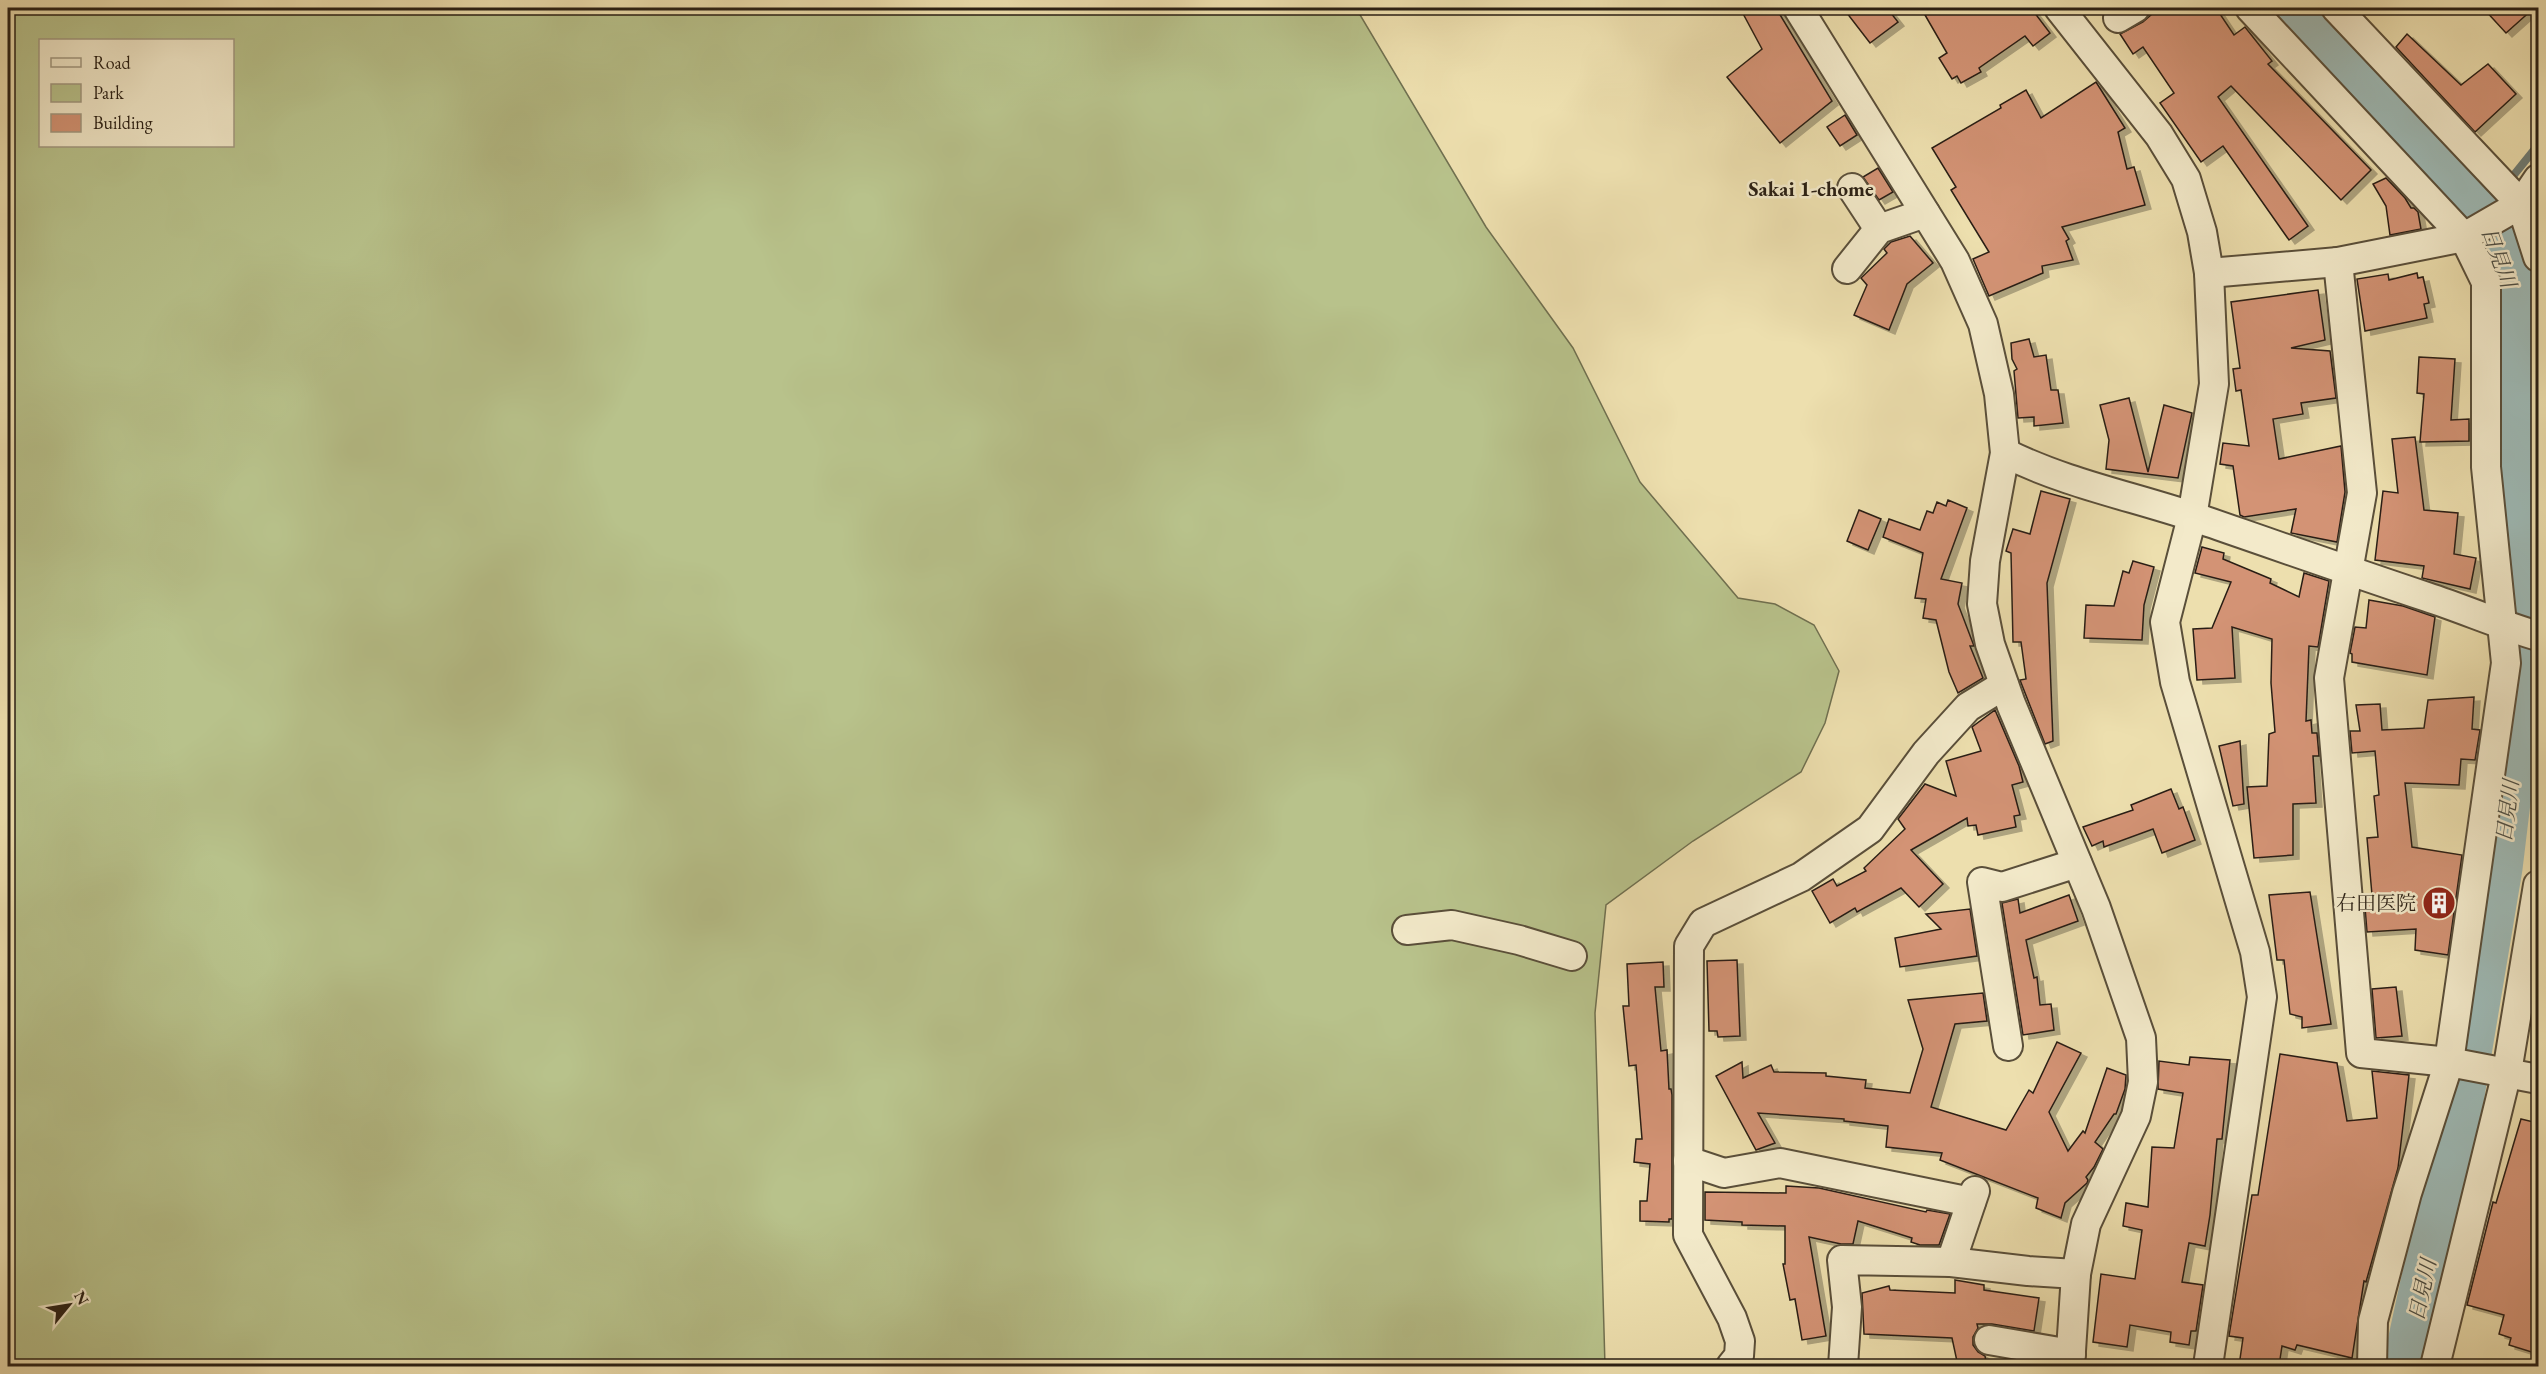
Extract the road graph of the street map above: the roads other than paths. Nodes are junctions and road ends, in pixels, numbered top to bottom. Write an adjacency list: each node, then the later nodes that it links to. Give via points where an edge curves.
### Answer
1 (1798, 8): 8 (street)
2 (2059, 8): 14 (street, via 2158,135 2186,179)
3 (2250, 8): 10 (street)
4 (2336, 8): 7 (street)
5 (2538, 179): 7 (street)
6 (1852, 189): 9 (street)
7 (2519, 202): 10 (street); 11 (street)
8 (1925, 213): 9 (street); 15 (street, via 1955,261 1983,324 1999,394)
9 (1879, 229): 13 (street)
10 (2464, 237): 12 (street); 18 (street, via 2487,282 2486,467)
11 (2538, 256)
12 (2338, 262): 14 (street); 17 (street, via 2362,493)
13 (1847, 269)
14 (2209, 273): 16 (street, via 2214,384)
15 (2005, 453): 16 (street, via 2034,467); 20 (street, via 1985,561 1982,604)
16 (2192, 517): 17 (street); 36 (street, via 2165,622 2175,682 2255,952 2262,998)
17 (2349, 573): 18 (street, via 2429,597); 26 (street, via 2329,678 2361,1053)
18 (2503, 626): 19 (street); 26 (street, via 2506,663)
19 (2538, 636)
20 (2004, 685): 21 (street); 29 (street, via 1968,707 1926,753 1870,829 1801,877 1703,922 1689,946)
21 (2077, 863): 25 (street, via 2002,887 1982,882); 31 (street, via 2141,1038 2143,1082 2136,1116 2086,1224)
22 (2538, 885): 27 (street)
23 (1407, 930): 24 (street, via 1452,925)
24 (1572, 956)
25 (2008, 1046)
26 (2449, 1062): 27 (street); 37 (street, via 2407,1193 2373,1321)
27 (2507, 1072): 28 (street); 38 (street)
28 (2538, 1079)
29 (1688, 1161): 30 (street, via 1724,1173 1780,1163 1973,1197); 34 (street, via 1688,1235 1740,1341 1739,1356)
30 (1950, 1262): 31 (street); 35 (street, via 1842,1260 1847,1307)
31 (2076, 1274): 33 (street)
32 (1989, 1340): 33 (street)
33 (2071, 1360)
34 (1731, 1366)
35 (1843, 1366)
36 (2208, 1366)
37 (2372, 1366)
38 (2435, 1366)

